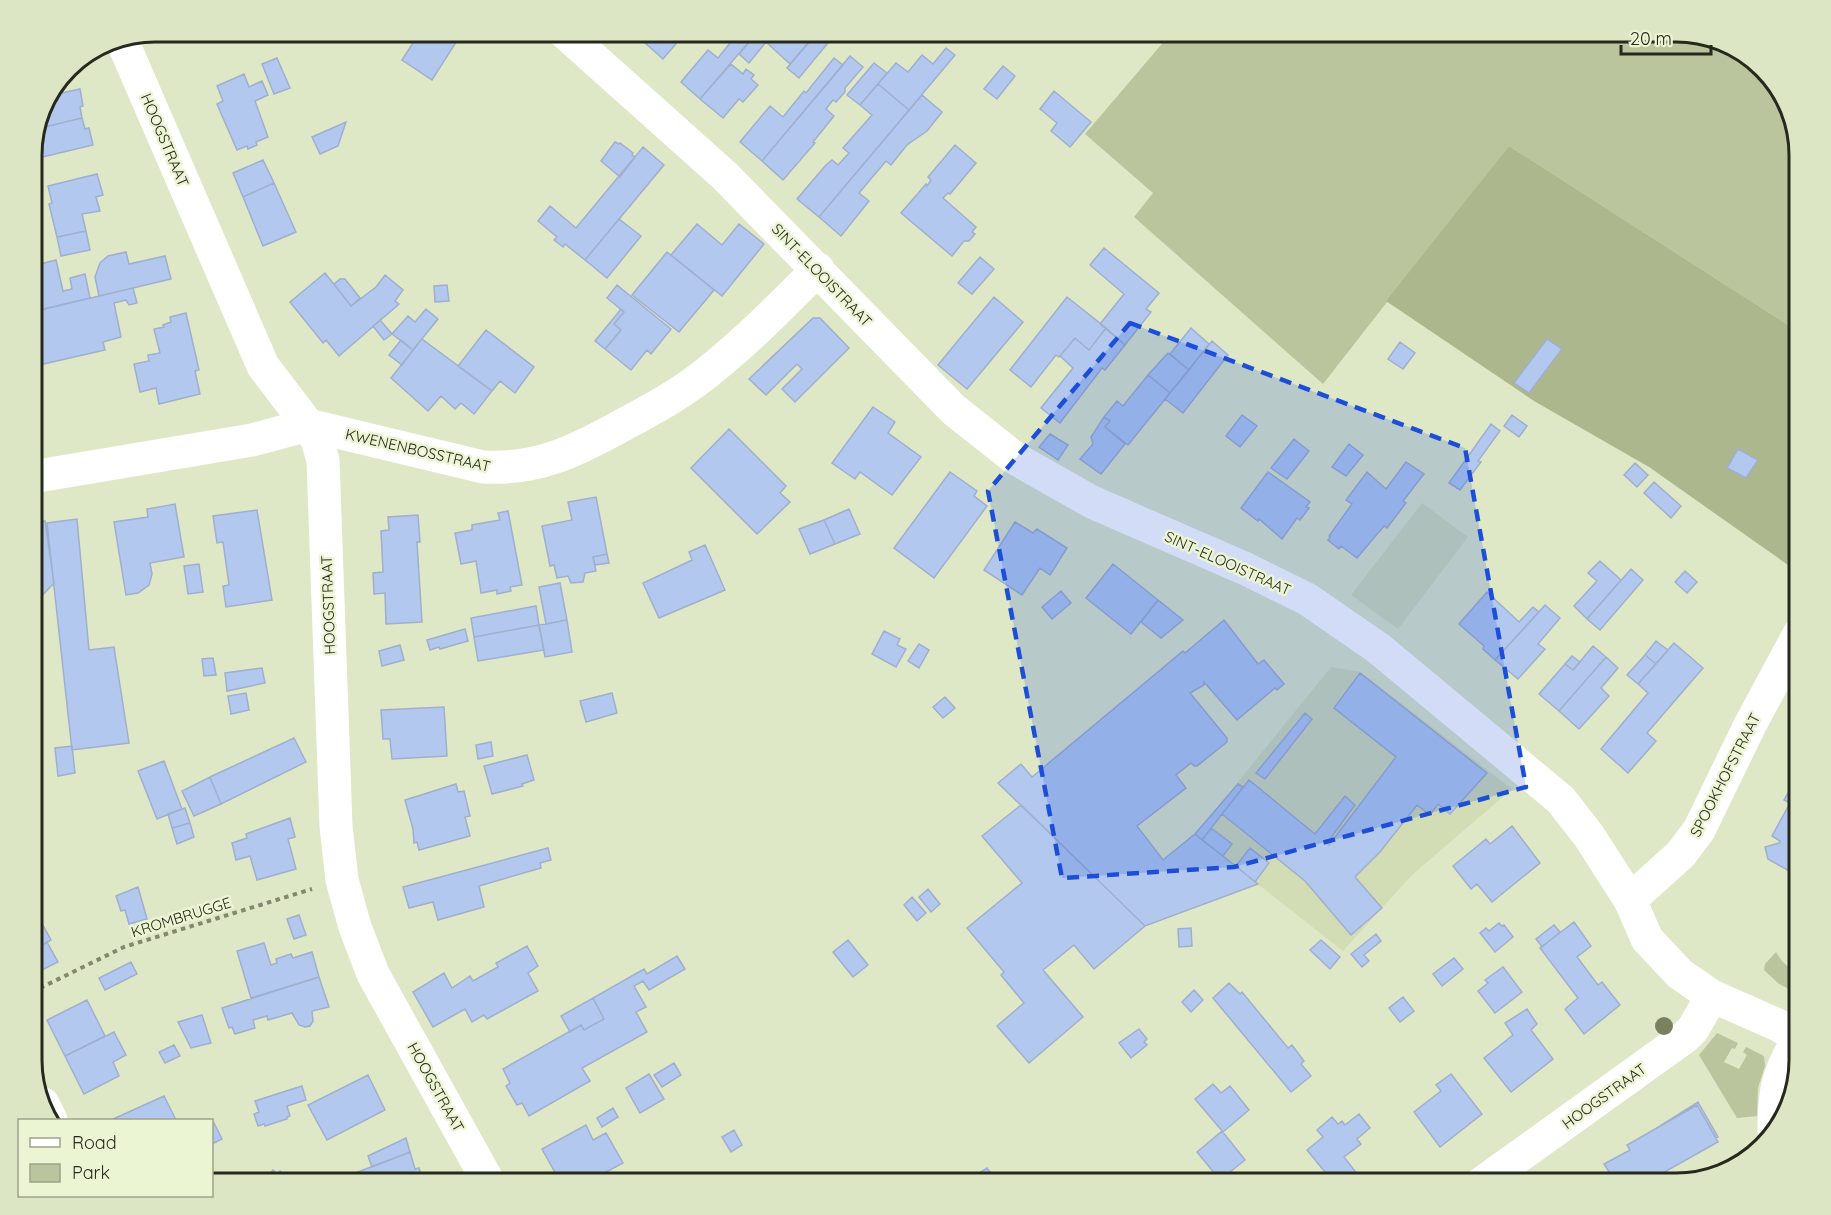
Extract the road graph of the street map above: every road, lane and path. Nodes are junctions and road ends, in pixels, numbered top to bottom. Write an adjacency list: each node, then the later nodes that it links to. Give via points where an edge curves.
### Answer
1 (575, 42): 3 (street, SINT-ELOOISTRAAT, via 725,176)
2 (125, 46): 4 (street, HOOGSTRAAT, via 263,366)
3 (818, 269): 4 (street, KWENENBOSSTRAAT, via 713,368 664,403 562,457 530,465 483,467); 8 (street, SINT-ELOOISTRAAT, via 954,410 1016,459 1092,502 1307,599 1378,648 1561,800)
4 (308, 425): 5 (street, KWENENBOSSTRAAT, via 252,440); 7 (street, HOOGSTRAAT, via 323,460 336,826)
5 (42, 475)
6 (1789, 654): 8 (street, SPOOKHOFSTRAAT, via 1699,830 1681,854)
7 (342, 880): 9 (path, KROMBRUGGE, via 124,947); 14 (street, HOOGSTRAAT, via 373,974)
8 (1630, 900): 10 (street, SINT-ELOOISTRAAT, via 1647,939 1680,974)
9 (42, 987)
10 (1712, 996): 11 (street, SINT-ELOOISTRAAT); 15 (street, HOOGSTRAAT, via 1685,1037)
11 (1789, 1032)
12 (1789, 1055): 13 (street, SINT-ELOOISTRAAT, via 1778,1079)
13 (1775, 1113)
14 (483, 1173)
15 (1497, 1173)

